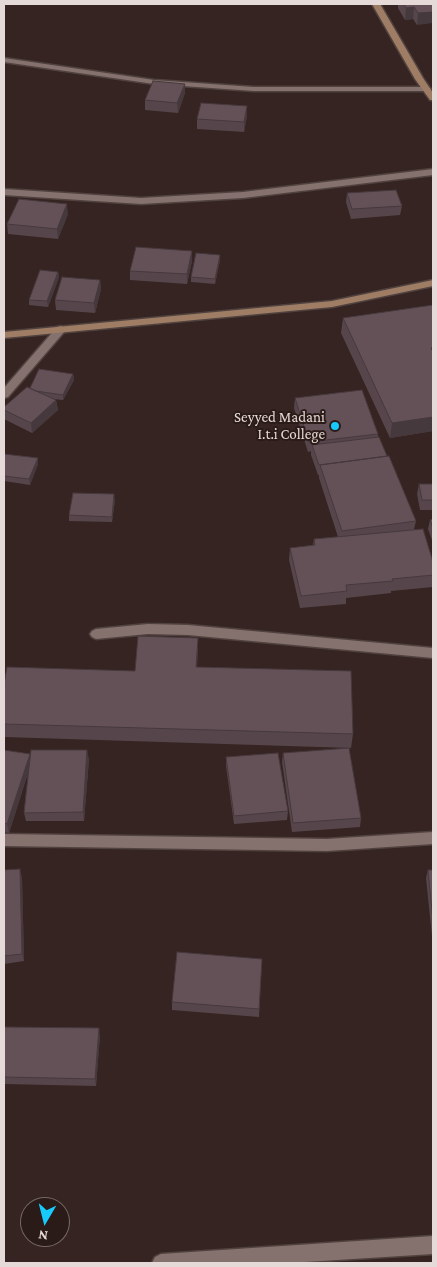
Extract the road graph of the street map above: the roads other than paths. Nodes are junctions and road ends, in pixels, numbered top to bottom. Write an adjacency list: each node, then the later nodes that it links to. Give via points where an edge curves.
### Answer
1 (376, 4): 3 (street)
2 (4, 60): 3 (street, via 154,82 234,88)
3 (427, 90): 4 (street)
4 (433, 98)
5 (433, 172): 6 (street, via 243,195 141,201)
6 (4, 192)
7 (433, 283): 8 (street, via 332,304)
8 (61, 329): 9 (street); 10 (street)
9 (4, 335)
10 (4, 395)
11 (96, 634): 12 (street, via 188,630)
12 (433, 653)
13 (433, 838): 14 (street, via 327,845)
14 (4, 840)
15 (433, 1245): 16 (street)
16 (161, 1263)

